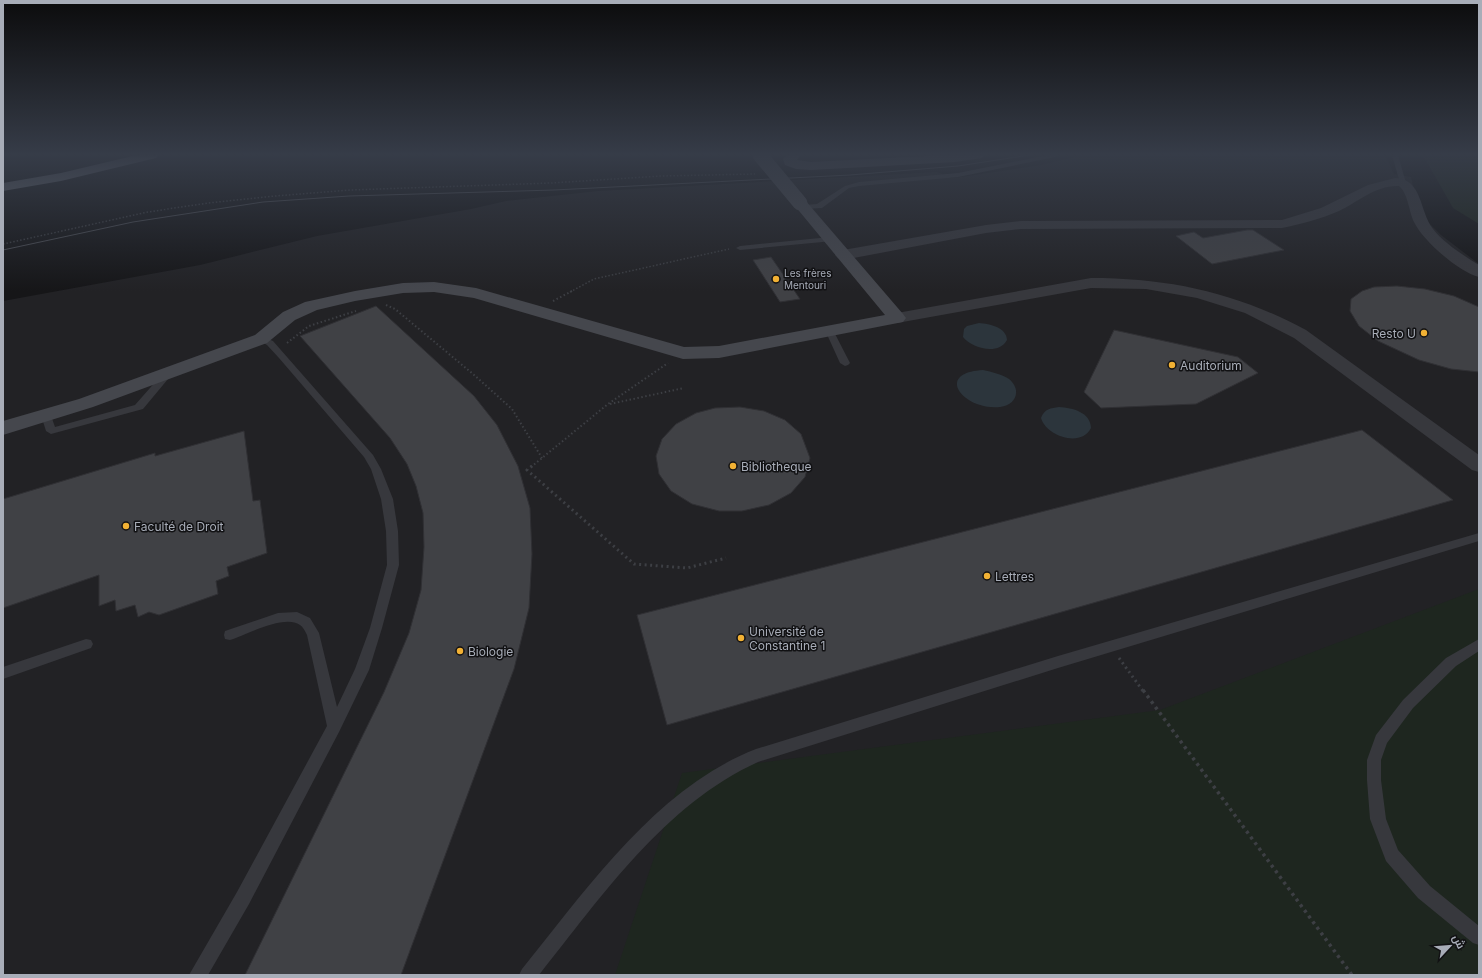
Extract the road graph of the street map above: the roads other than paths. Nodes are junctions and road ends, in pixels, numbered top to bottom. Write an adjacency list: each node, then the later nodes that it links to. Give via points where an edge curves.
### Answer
1 (798, 201): 5 (street, bridge)
2 (829, 201): 5 (lane, via 824,204)
3 (1347, 201): 8 (street, via 1317,215 1282,224 1021,225 979,230)
4 (1413, 201): 9 (street, via 1422,224 1430,235)
5 (802, 205): 6 (street)
6 (830, 239): 7 (lane); 8 (street)
7 (740, 248)
8 (843, 256): 10 (street)
9 (1479, 272)
10 (897, 318): 11 (street); 15 (street, via 1091,283 1148,285 1198,293 1249,309 1300,334)
11 (829, 330): 12 (street, via 719,352 683,353 465,291 434,286 403,288 311,306 289,316); 13 (lane)
12 (261, 339): 14 (street, via 86,403); 21 (lane, via 270,343 368,455 382,483 388,506 393,565 362,670)
13 (845, 364)
14 (3, 428)
15 (1479, 465)
16 (1479, 537): 24 (lane, via 756,756 718,774 655,825 631,849)
17 (230, 635): 21 (lane, via 274,619 292,616 304,621 313,634)
18 (86, 644): 20 (lane)
19 (1479, 644): 22 (lane, via 1451,662 1408,704 1381,740 1374,760 1374,780 1378,819 1392,855 1424,892)
20 (3, 673)
21 (334, 727): 23 (lane, via 243,898)
22 (1479, 937)
23 (198, 975)
24 (528, 975)

